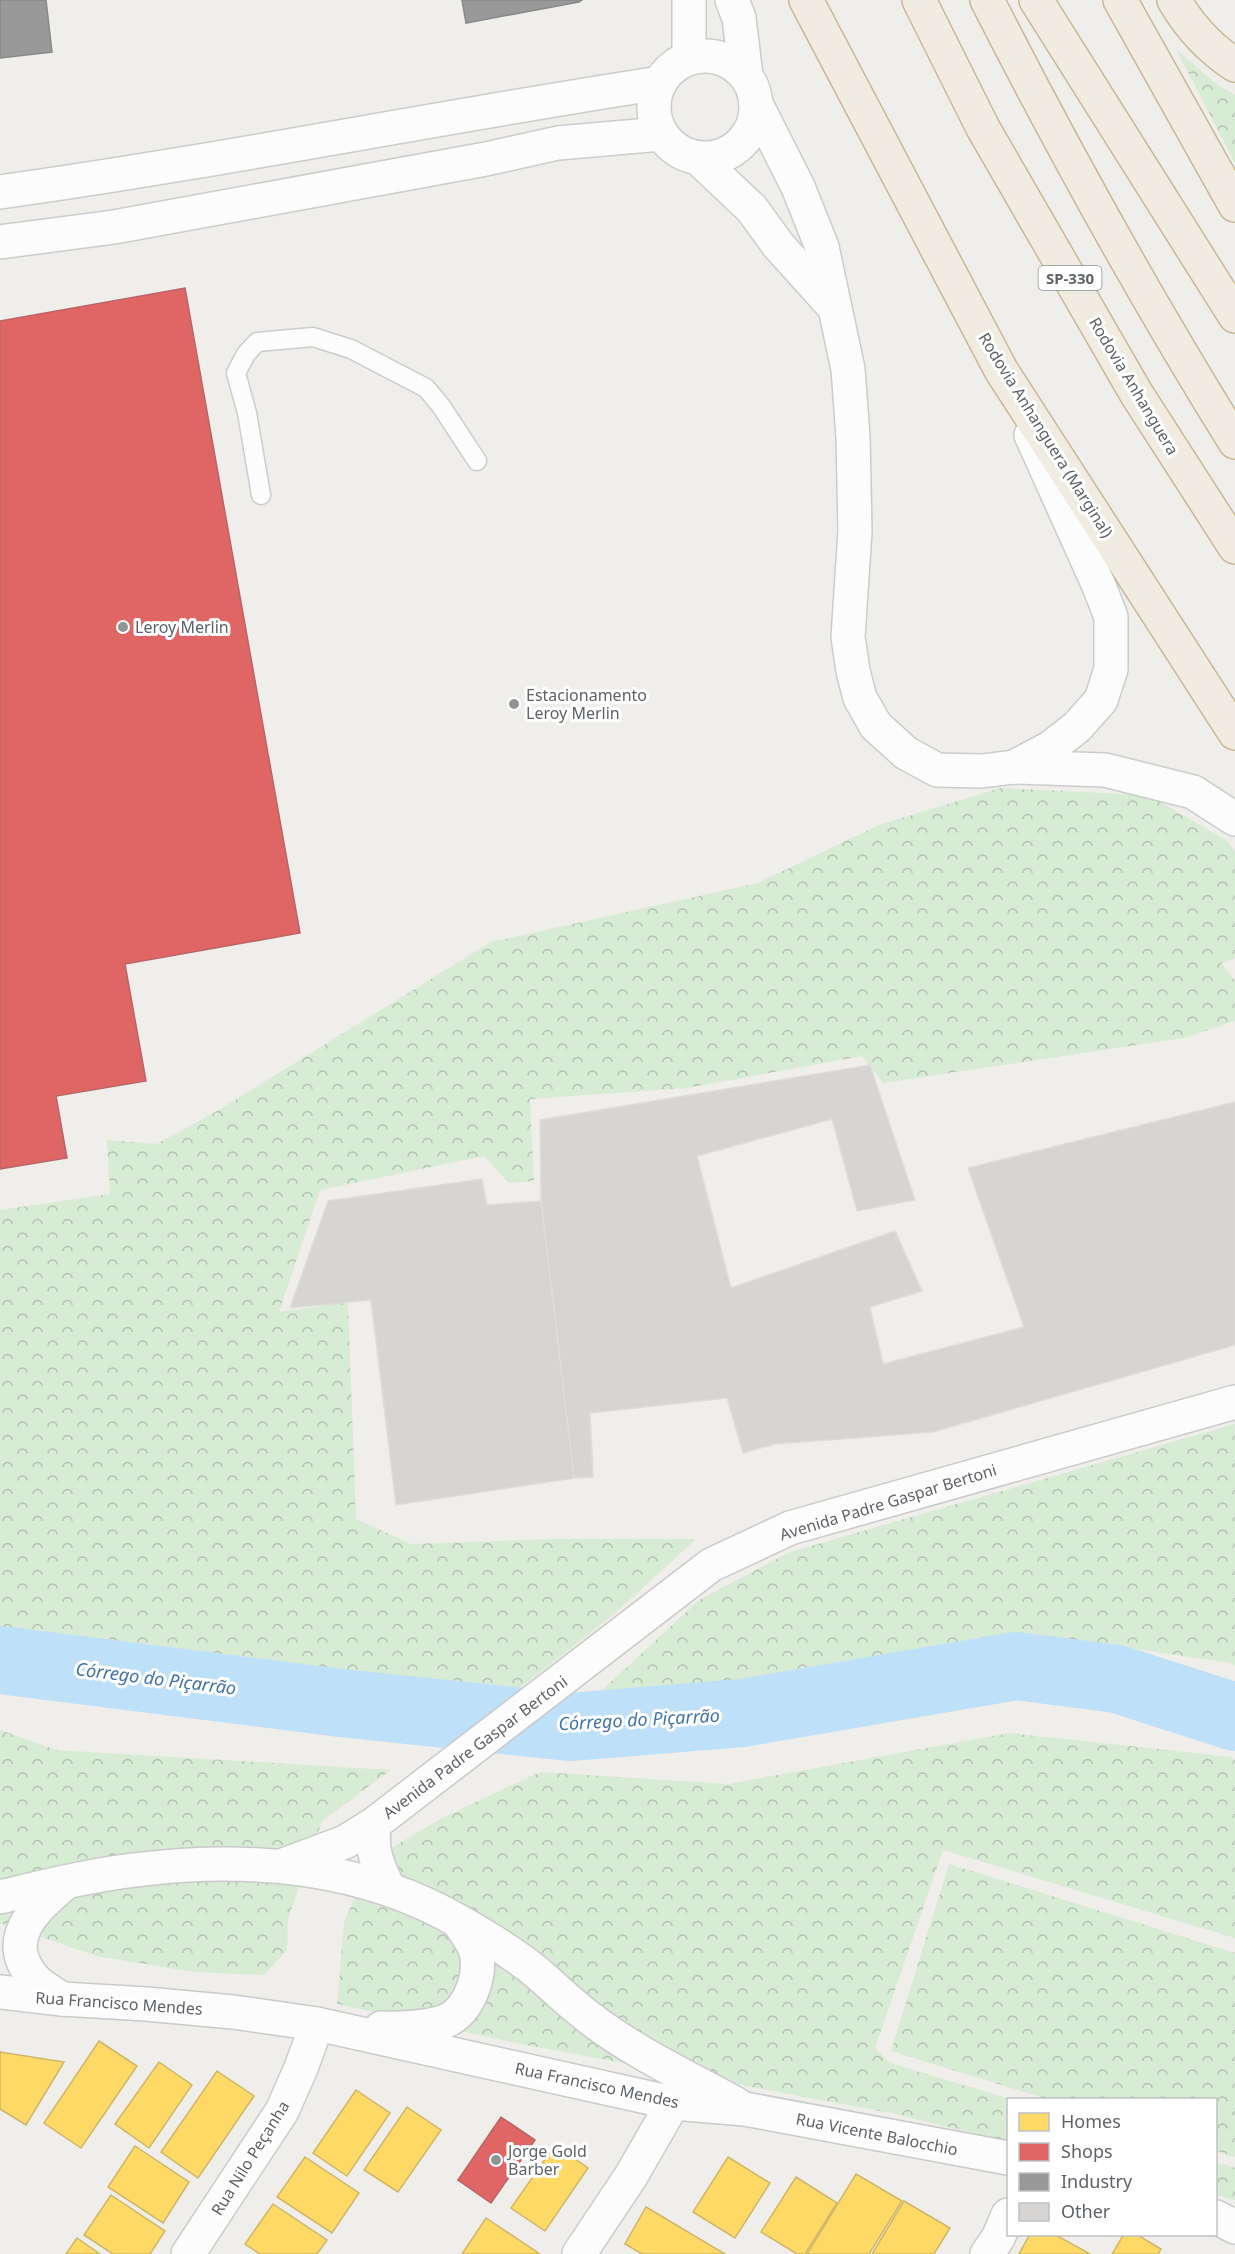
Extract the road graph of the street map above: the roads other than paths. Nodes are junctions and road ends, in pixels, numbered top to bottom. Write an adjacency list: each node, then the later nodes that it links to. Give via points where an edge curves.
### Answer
1 (689, 0): 9 (street)
2 (732, 0): 12 (street, via 739,18)
3 (806, 0): 20 (highway, Rodovia Anhanguera (Marginal))
4 (919, 0): 24 (highway, Rodovia Anhanguera / SP-330, via 983,128 1136,393)
5 (987, 0): 21 (highway, via 1049,120)
6 (1036, 0): 19 (highway)
7 (1120, 0): 16 (highway)
8 (1174, 0): 10 (highway, via 1187,23)
9 (689, 58): 11 (street, via 667,72); 12 (street, via 720,58 734,65)
10 (1235, 65)
11 (660, 83): 13 (street, via 654,99 654,117); 15 (street, via 468,113 120,176)
12 (751, 90): 14 (street, via 754,122 746,138 716,157); 18 (street, via 822,247)
13 (661, 134): 14 (street, via 683,154); 17 (street, via 558,143 114,227)
14 (698, 158): 18 (street, via 752,209 778,245)
15 (0, 192)
16 (1235, 205)
17 (0, 242)
18 (833, 306): 26 (street, via 848,369 854,437 855,531 848,637 860,698 876,726 906,753 937,770)
19 (1235, 316)
20 (1001, 370): 25 (highway, Rodovia Anhanguera (Marginal)); 26 (street, via 1099,586 1111,617 1112,643 1112,669 1101,700 1077,727 1050,748)
21 (1235, 442)
22 (477, 461): 23 (lane, via 426,388 351,349 313,337 256,342 236,374)
23 (261, 495)
24 (1235, 547)
25 (1235, 733)
26 (1014, 767): 27 (street, via 1105,770 1143,778 1193,792)
27 (1235, 819)
28 (1235, 1402): 29 (street, Avenida Padre Gaspar Bertoni, via 790,1528 711,1565)
29 (374, 1824): 30 (street, Avenida Padre Gaspar Bertoni, via 345,1842); 32 (street, Avenida Padre Gaspar Bertoni, via 376,1863)
30 (281, 1866): 31 (street, Rua Francisco Mendes, via 212,1864 142,1869); 32 (street, Rua Francisco Mendes, via 329,1872)
31 (66, 1882): 33 (street, Rua Francisco Mendes); 36 (street, via 25,1923 19,1944 24,1964 36,1981)
32 (389, 1888): 34 (street, Rua Francisco Mendes)
33 (0, 1897)
34 (458, 1921): 37 (street, via 475,1950 477,1978 466,2003 446,2020 400,2029); 39 (street, Rua Francisco Mendes, via 534,1970 591,2020)
35 (0, 1992): 36 (street, Rua Francisco Mendes)
36 (62, 1999): 37 (street, Rua Francisco Mendes, via 233,2012)
37 (317, 2024): 38 (street, Rua Francisco Mendes); 44 (street, Rua Nilo Peçanha, via 282,2111)
38 (673, 2103): 39 (street, Rua Francisco Mendes); 45 (street)
39 (745, 2109): 40 (street, Rua Vicente Balocchio)
40 (1007, 2158)
41 (1007, 2217): 46 (street)
42 (1217, 2218): 43 (street)
43 (1235, 2227)
44 (188, 2254)
45 (579, 2254)
46 (987, 2254)

